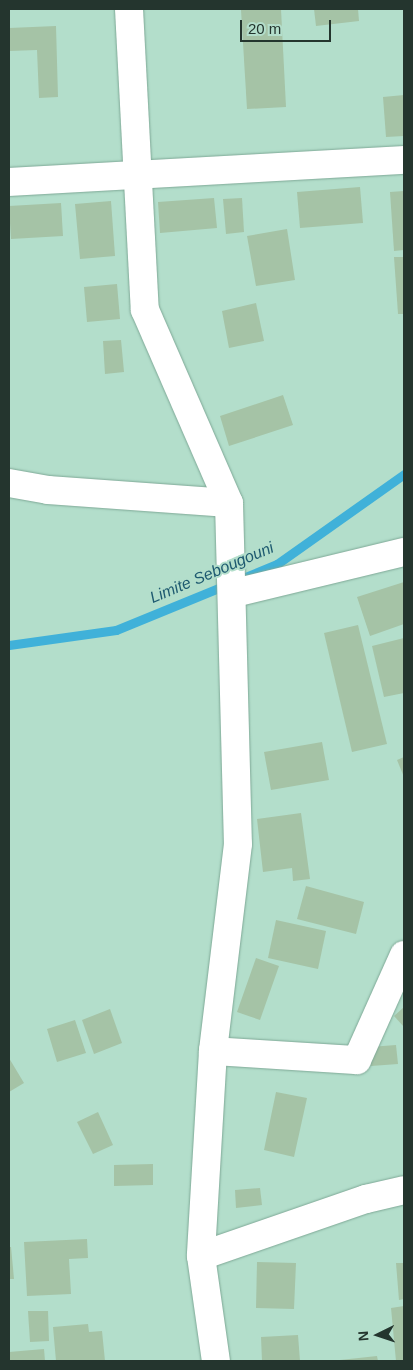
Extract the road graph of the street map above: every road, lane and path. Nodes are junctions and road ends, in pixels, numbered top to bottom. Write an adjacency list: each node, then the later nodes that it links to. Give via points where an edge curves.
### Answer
1 (129, 9): 3 (street)
2 (404, 160): 3 (street)
3 (138, 174): 4 (street); 6 (street, via 145,310)
4 (9, 182)
5 (9, 483): 6 (street, via 48,490)
6 (229, 503): 8 (street)
7 (404, 552): 8 (street)
8 (234, 592): 10 (street, via 238,844)
9 (404, 955): 10 (street, via 357,1060)
10 (213, 1051): 12 (street)
11 (404, 1190): 12 (street, via 366,1198)
12 (201, 1256): 13 (street)
13 (216, 1361)

